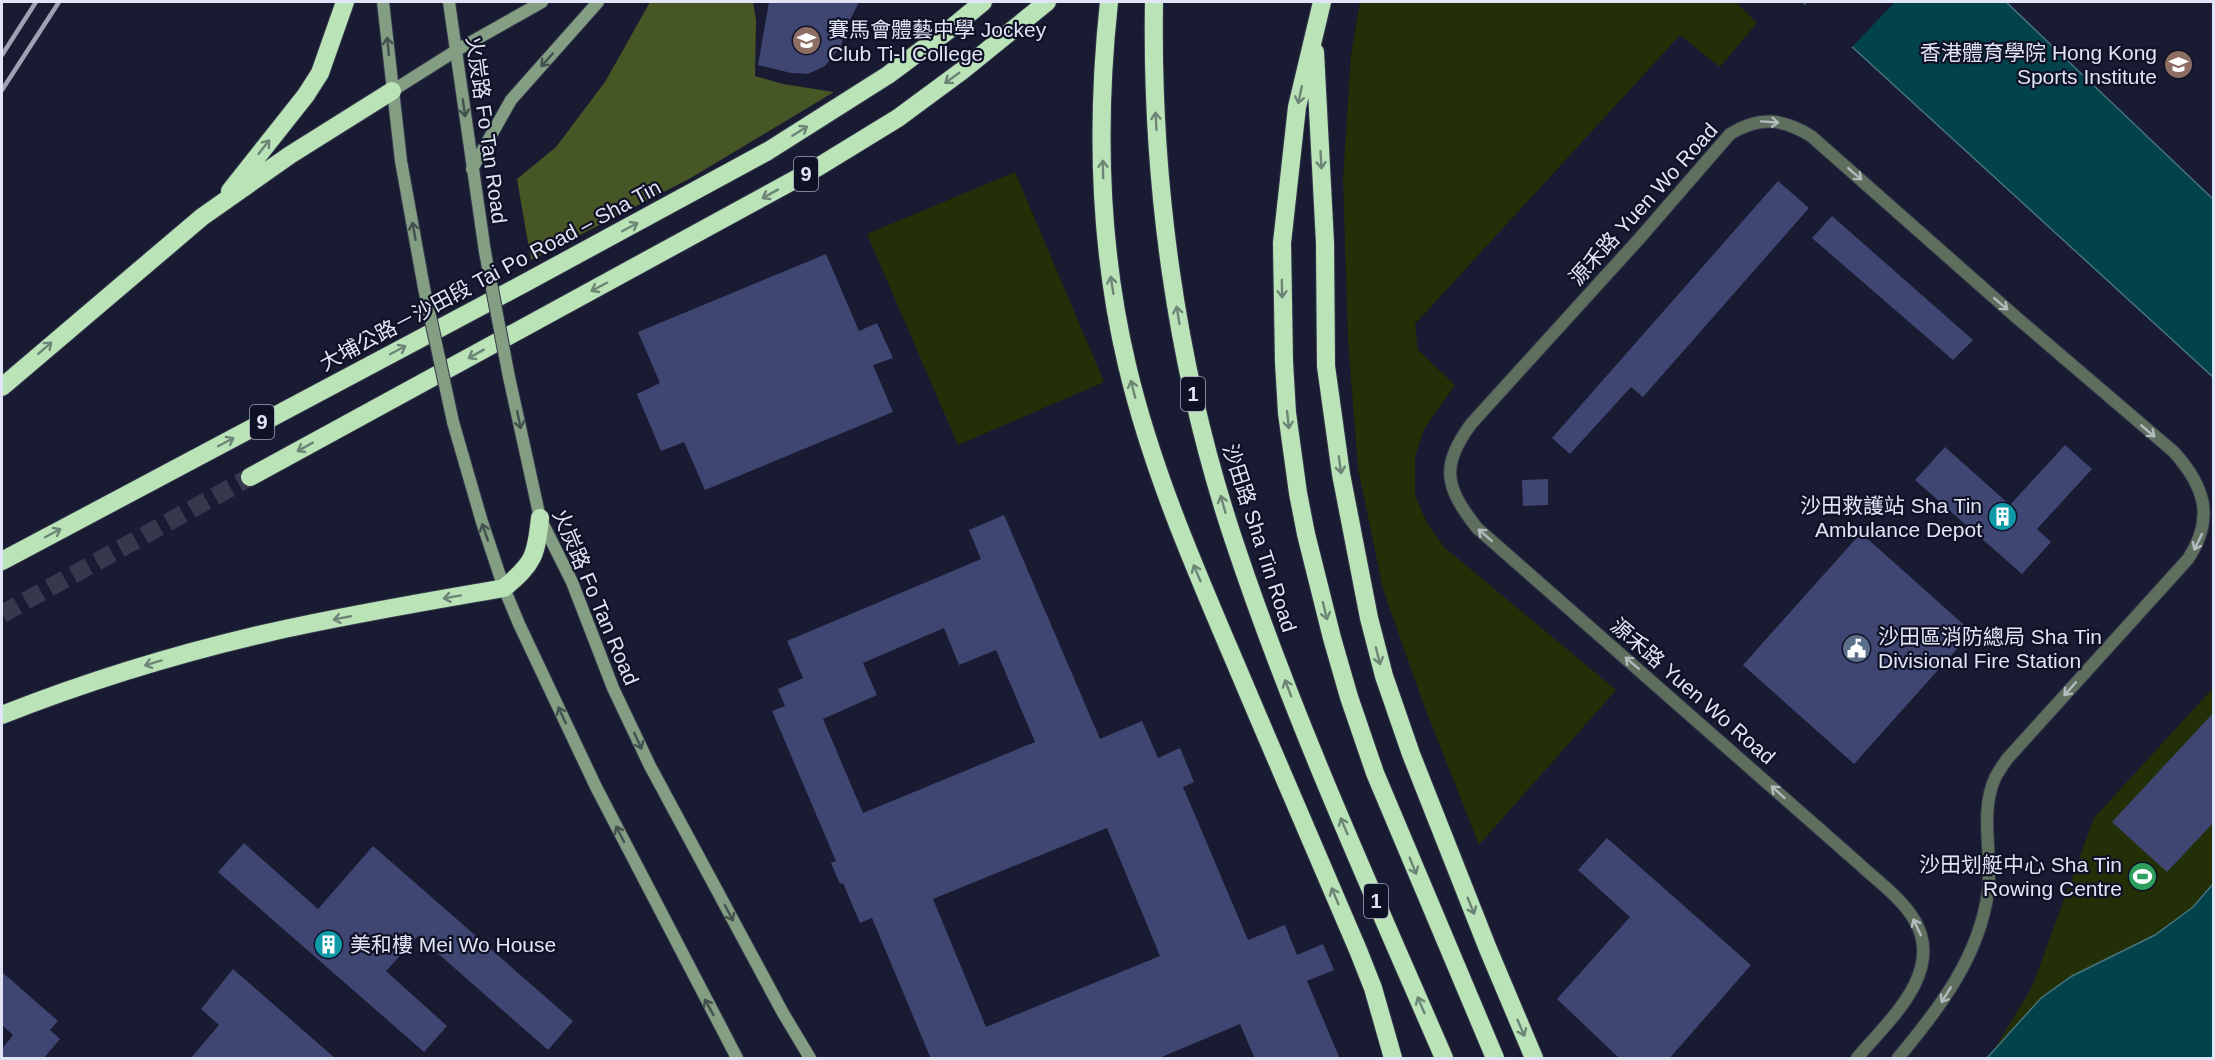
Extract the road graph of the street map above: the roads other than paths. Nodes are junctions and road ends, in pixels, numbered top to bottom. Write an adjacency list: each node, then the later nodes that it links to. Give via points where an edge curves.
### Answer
1 (345, 2): 15 (highway, one-way to 1, via 320,73)
2 (383, 2): 13 (main road, one-way to 2)
3 (449, 2): 12 (main road, 火炭路 Fo Tan Road)
4 (542, 2): 12 (main road)
5 (598, 2): 14 (main road, one-way to 14, via 511,100)
6 (983, 2): 19 (highway, 大埔公路－沙田段 Tai Po Road – Sha Tin / 9, one-way to 6, via 768,151 888,75)
7 (1047, 2): 17 (highway, 9, one-way to 17, via 898,118 818,167)
8 (1154, 2): 25 (highway, 沙田路 Sha Tin Road / 1, one-way to 8, via 1308,743 1232,537 1212,467 1182,338 1166,235 1156,120)
9 (1322, 2): 11 (highway, 沙田路 Sha Tin Road / 1)
10 (1109, 3): 24 (highway, one-way to 10, via 1373,988 1186,548 1136,403 1117,318 1105,227 1102,142)
11 (1314, 38): 26 (highway, 沙田路 Sha Tin Road / 1, one-way to 26, via 1297,107 1282,243 1284,362 1298,493 1332,638 1375,773); 27 (highway, one-way to 27, via 1325,243 1326,366 1341,474 1369,618 1411,754)
12 (457, 50): 13 (main road); 14 (main road, 火炭路 Fo Tan Road, one-way to 14)
13 (392, 91): 15 (highway); 20 (main road, one-way to 13, bridge, via 453,422 424,288)
14 (472, 169): 18 (main road, 火炭路 Fo Tan Road, one-way to 18, bridge, via 509,377)
15 (220, 204): 16 (highway, one-way to 15)
16 (2, 387)
17 (250, 477)
18 (540, 518): 20 (highway, via 537,546 526,570); 23 (main road, 火炭路 Fo Tan Road, one-way to 23, via 572,582 613,688 650,766)
19 (2, 561)
20 (504, 588): 21 (highway, one-way to 21, via 267,633 160,660); 22 (main road, one-way to 20, via 596,787)
21 (2, 715)
22 (737, 1059)
23 (810, 1059)
24 (1393, 1059)
25 (1444, 1059)
26 (1495, 1059)
27 (1534, 1059)
28 (1857, 1059): 29 (street, 源禾路 Yuen Wo Road, one-way to 29, via 1917,983 1924,951 1915,920 1857,862 1477,528 1452,489 1449,469 1457,444 1472,424 1730,134 1745,124 1760,122 1795,126 1811,136 2174,452 2188,468 2204,506 2204,526 2188,559 2007,759 1995,779 1988,805 1988,889 1983,919 1946,998)
29 (1898, 1059)

